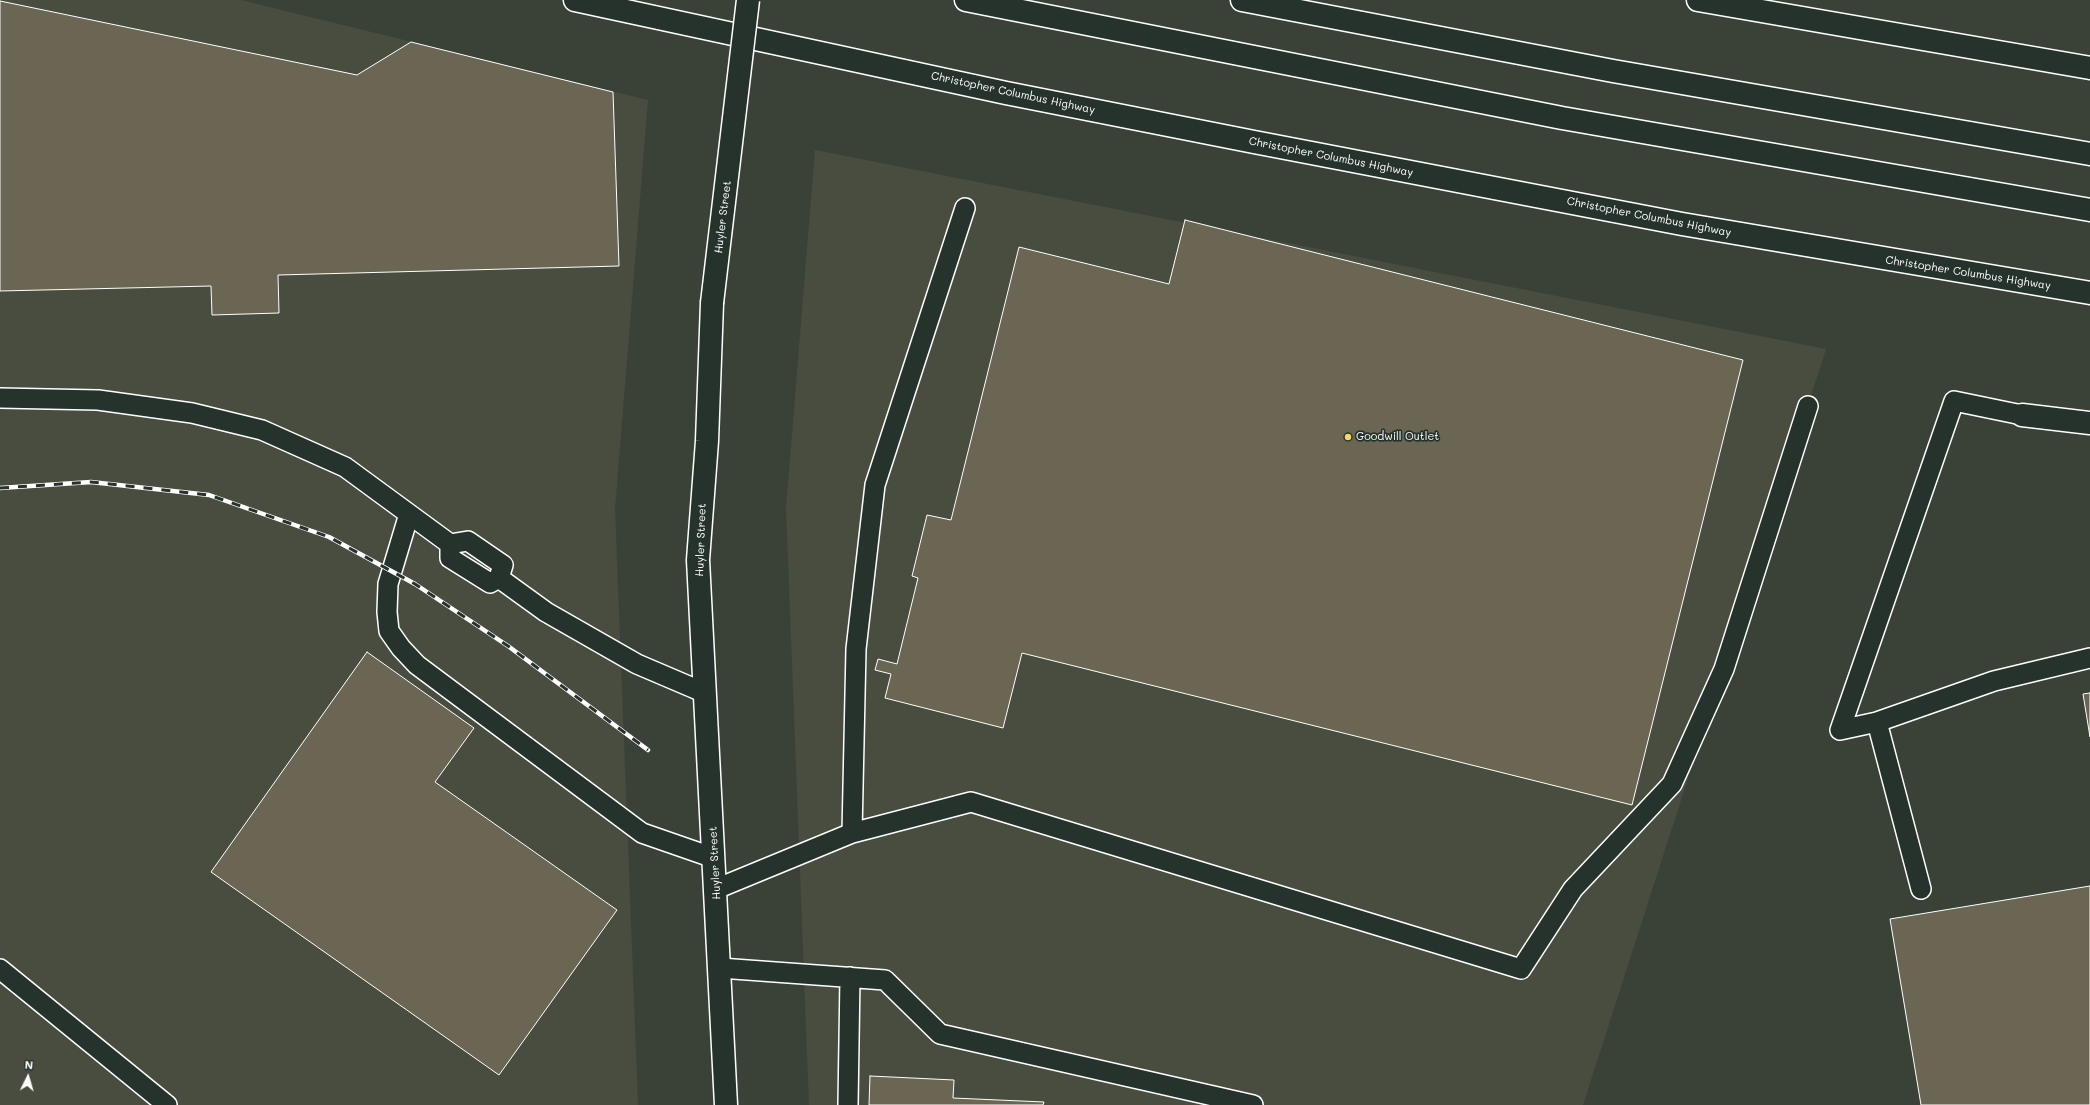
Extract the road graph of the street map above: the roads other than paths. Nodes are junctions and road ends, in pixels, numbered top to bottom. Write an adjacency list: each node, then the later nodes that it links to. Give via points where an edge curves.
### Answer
1 (575, 0): 10 (main road, Christopher Columbus Highway, via 1006,93 1254,142 1690,225)
2 (748, 0): 17 (main road, Huyler Street, bridge, via 712,303 707,441 698,560)
3 (966, 0): 9 (main road, via 1562,118)
4 (1242, 0): 7 (main road, via 1605,70)
5 (1698, 0): 6 (main road)
6 (2090, 68)
7 (2090, 154)
8 (965, 208): 19 (lane, via 876,485 856,649)
9 (2090, 210)
10 (2090, 293)
11 (0, 398): 15 (lane, via 98,400 192,413 262,430 345,468)
12 (1808, 406): 19 (lane, via 1724,669 1672,784 1573,889 1521,969 971,802)
13 (2022, 415): 14 (main road); 18 (lane, via 1954,401 1840,730)
14 (2090, 423)
15 (409, 514): 17 (lane, via 450,544 468,541 503,565 499,578 546,612 637,664); 20 (lane, via 388,584 387,612 389,631 406,654 416,665 642,834)
16 (2090, 658): 18 (lane, via 1994,681)
17 (705, 693): 20 (main road, Huyler Street)
18 (1877, 722): 21 (lane)
19 (852, 833): 22 (lane)
20 (714, 858): 22 (main road, Huyler Street)
21 (1921, 888)
22 (716, 889): 23 (main road, Huyler Street)
23 (720, 968): 25 (lane); 27 (main road, Huyler Street)
24 (0, 969): 26 (lane)
25 (850, 977): 28 (lane); 29 (lane, via 885,980 940,1034)
26 (167, 1105)
27 (726, 1105)
28 (848, 1105)
29 (1253, 1105)

